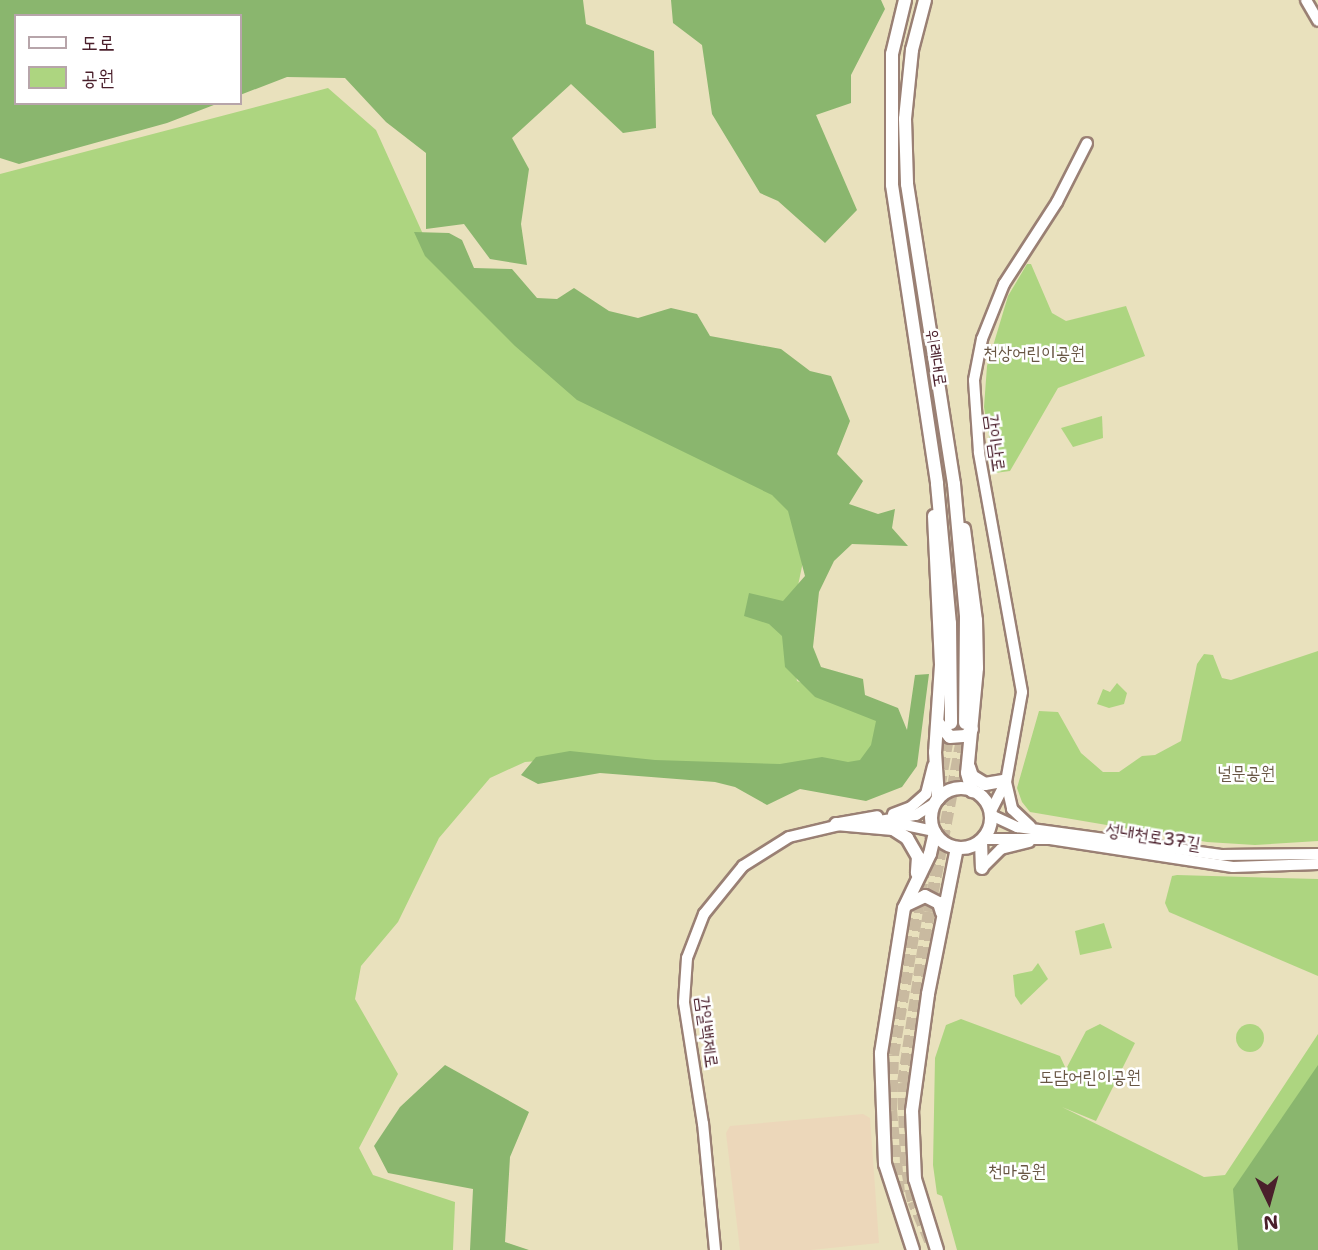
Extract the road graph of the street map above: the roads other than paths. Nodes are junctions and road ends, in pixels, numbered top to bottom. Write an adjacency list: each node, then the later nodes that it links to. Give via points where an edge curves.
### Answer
1 (905, 0): 6 (main road, 위례대로, via 892,54 892,185 937,484 950,623)
2 (925, 0): 7 (main road, 위례대로, via 912,50 905,119 907,184 972,570 977,668)
3 (1306, 0): 4 (street)
4 (1318, 22)
5 (1087, 143): 10 (street, 감이남로, via 1057,202 1004,284 982,339 974,380 979,452 1020,668 1021,717)
6 (944, 723): 7 (main road, via 950,737 966,736); 8 (main road, 위례대로)
7 (968, 726): 9 (main road, 위례대로)
8 (935, 752): 12 (main road, 위례대로); 15 (main road, via 927,792 911,807)
9 (969, 752): 10 (main road, via 969,767 976,780 992,784); 11 (main road, 위례대로, via 967,773)
10 (1005, 778): 11 (main road, via 992,791); 13 (street, 감이남로); 16 (main road, via 1012,809)
11 (974, 792): 12 (main road, via 955,789); 13 (main road)
12 (937, 801): 14 (main road, via 926,812); 17 (main road, via 931,817)
13 (990, 814): 16 (main road, 성내천로37길, via 1004,824); 19 (main road)
14 (890, 821): 15 (main road, 감일백제로); 17 (main road)
15 (836, 824): 25 (main road, via 893,829 907,838 918,857); 28 (main road, 감일백제로, via 789,836 743,866 704,914 687,958 684,1002 703,1124)
16 (1035, 829): 21 (main road, 성내천로37길)
17 (934, 832): 20 (main road); 25 (main road)
18 (1050, 839): 19 (main road, 성내천로37길); 21 (main road, 성내천로37길); 24 (main road, via 1001,849)
19 (982, 840): 20 (main road); 24 (main road)
20 (957, 848): 27 (main road)
21 (1158, 850): 22 (main road, 성내천로37길, via 1235,857); 23 (main road, 성내천로37길, via 1248,869)
22 (1318, 854)
23 (1318, 864)
24 (982, 868)
25 (915, 879): 26 (main road)
26 (904, 908): 27 (main road, via 911,899 925,896 939,903); 29 (main road, via 881,1053 881,1106 885,1164)
27 (942, 916): 30 (main road, via 912,1111 915,1179)
28 (715, 1250)
29 (913, 1250)
30 (937, 1250)

